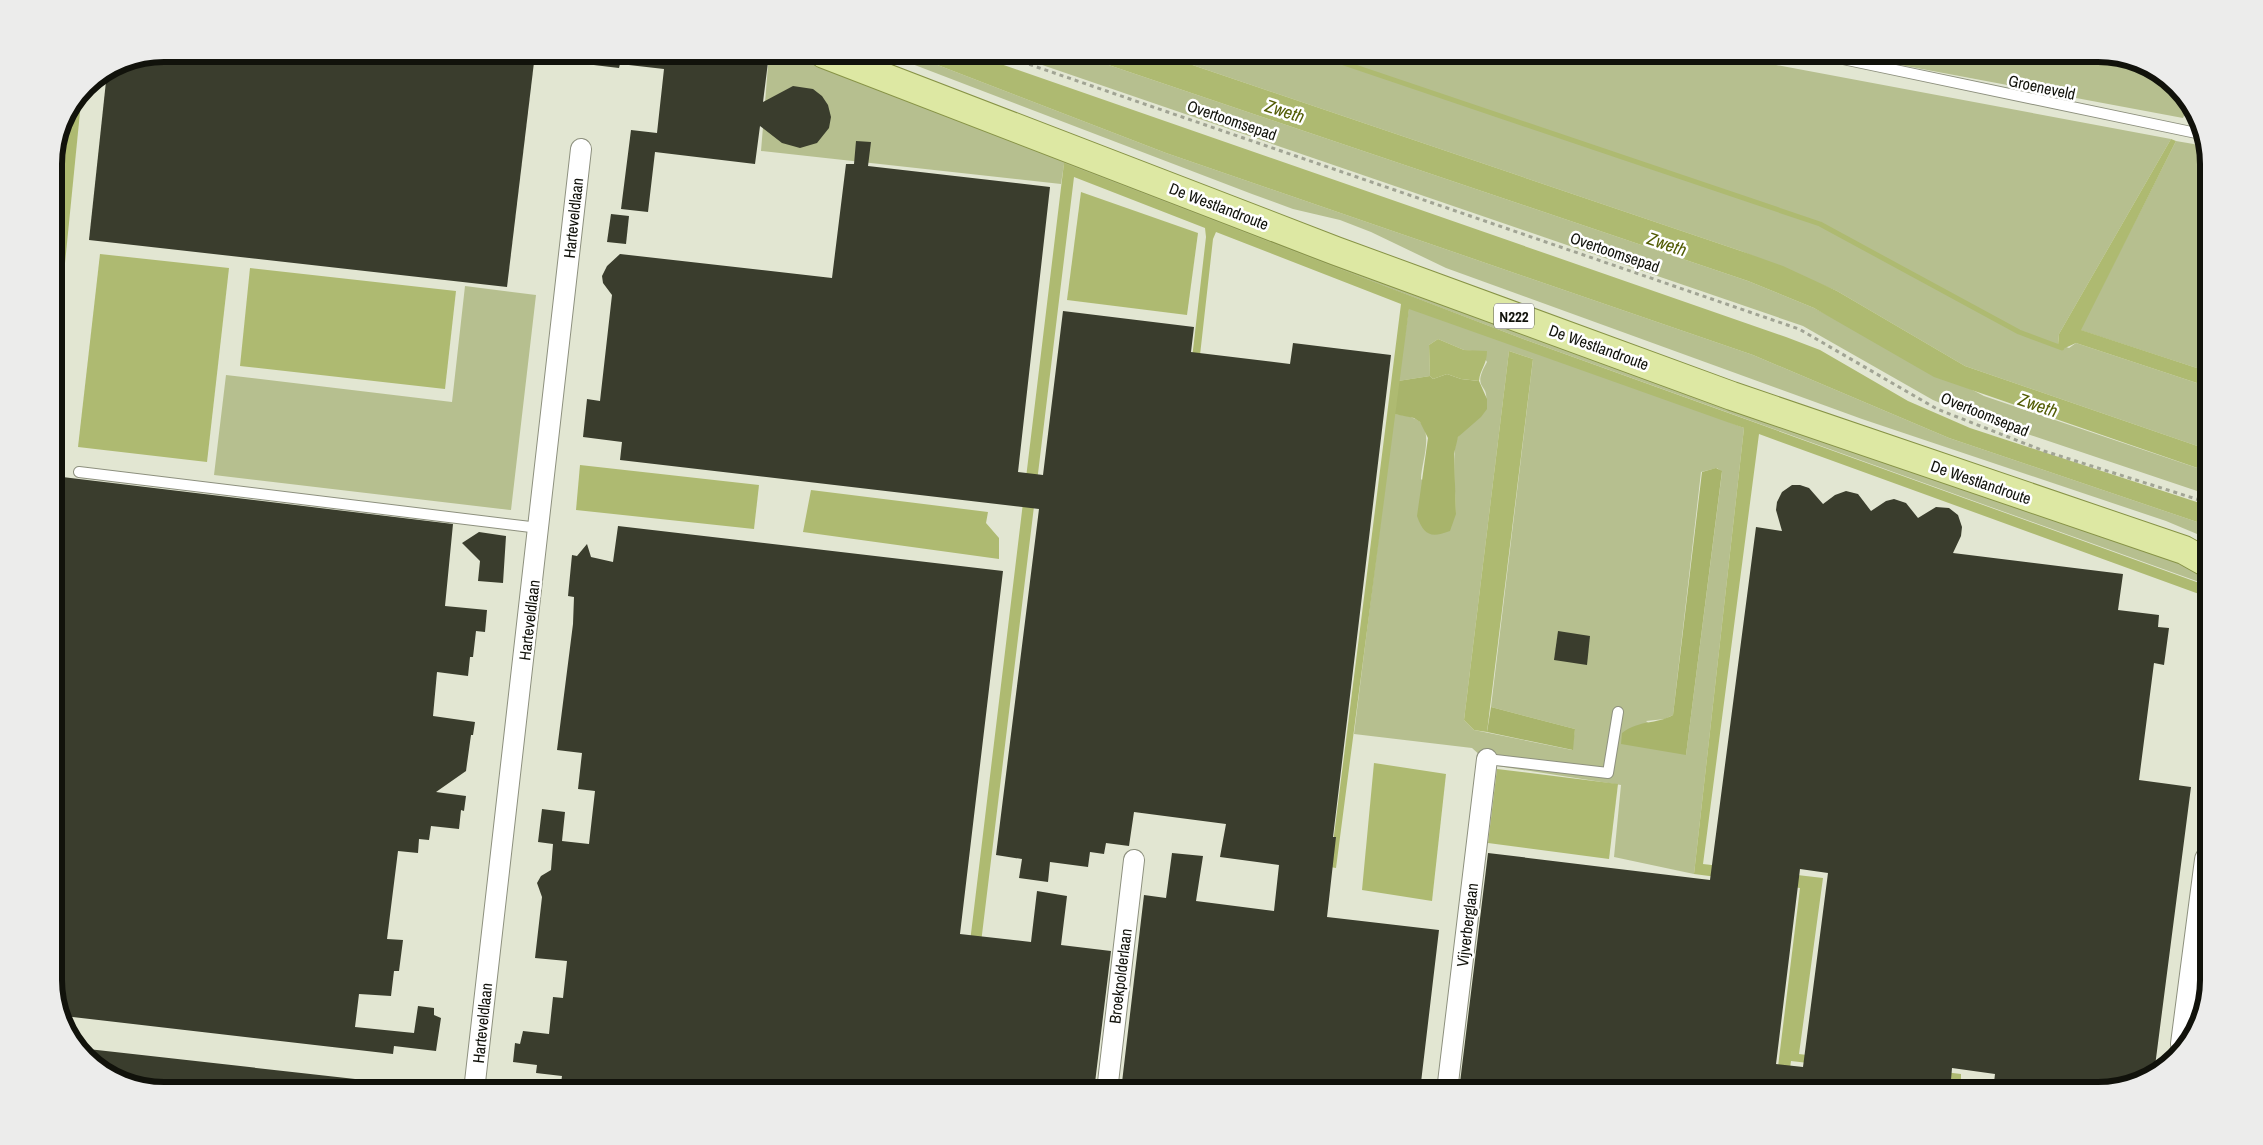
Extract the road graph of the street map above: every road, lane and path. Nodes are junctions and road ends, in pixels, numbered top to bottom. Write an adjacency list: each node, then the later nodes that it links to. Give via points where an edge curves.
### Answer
1 (847, 63): 11 (main road, De Westlandroute / N222, via 1336,251 1732,396 2184,550)
2 (891, 63): 10 (main road, De Westlandroute / N222, via 1343,237 1740,382)
3 (1025, 63): 8 (path, Overtoomsepad, via 1799,330 1936,409 2044,451)
4 (1862, 63): 5 (lane, Groeneveld)
5 (2195, 133)
6 (581, 149): 9 (street, Harteveldlaan)
7 (79, 472): 9 (lane)
8 (2200, 500)
9 (540, 528): 17 (street, Harteveldlaan)
10 (2200, 540)
11 (2200, 559)
12 (1618, 712): 13 (lane, via 1608,773)
13 (1487, 759): 19 (street, Vijverberglaan)
14 (1134, 860): 18 (street, Broekpolderlaan)
15 (2200, 966): 16 (street)
16 (2188, 1029)
17 (475, 1082)
18 (1107, 1082)
19 (1448, 1082)

